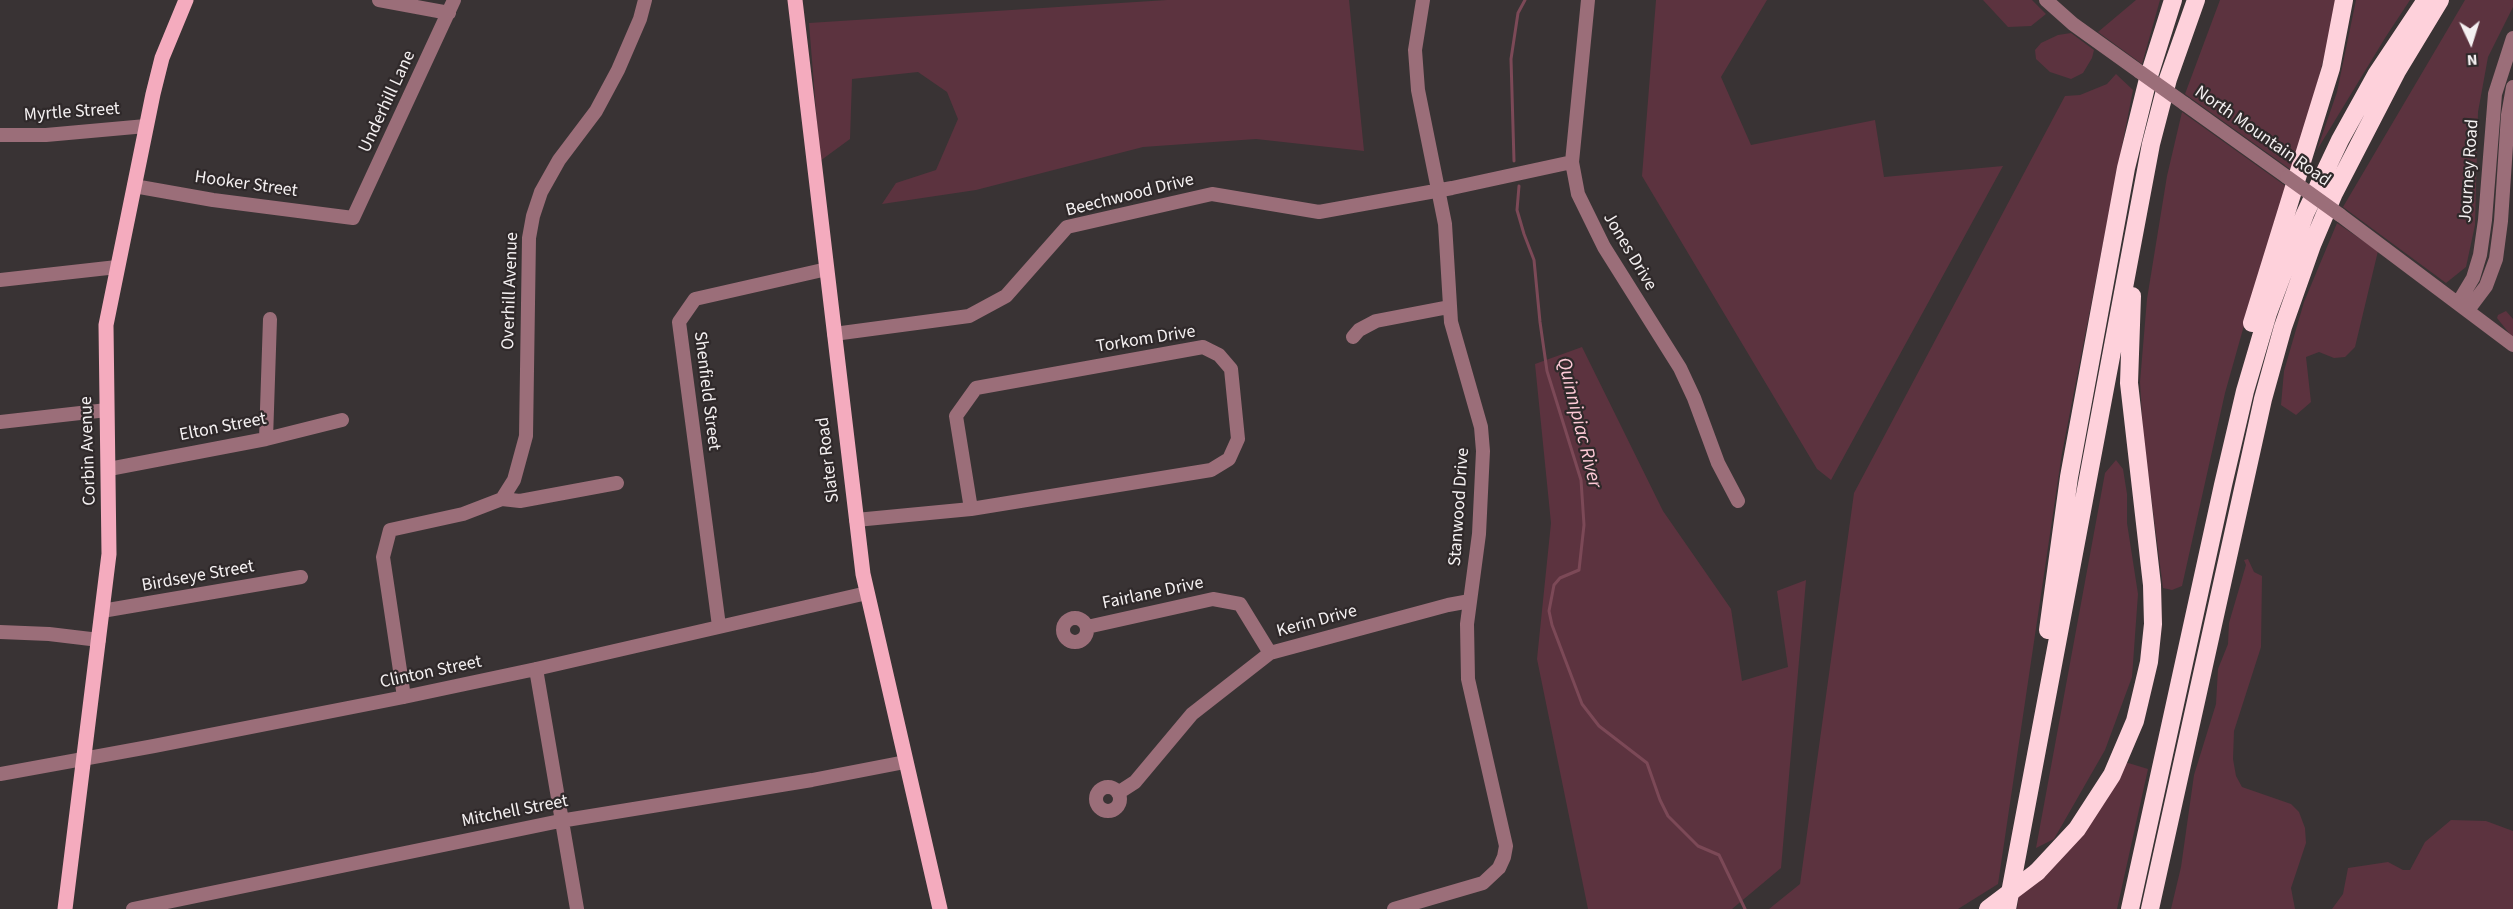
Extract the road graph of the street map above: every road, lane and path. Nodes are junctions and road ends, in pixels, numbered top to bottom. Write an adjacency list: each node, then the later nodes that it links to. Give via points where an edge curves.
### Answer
1 (186, 0): 16 (main road, Corbin Avenue, via 162,58)
2 (380, 0): 13 (street)
3 (645, 0): 39 (street, Overhill Avenue, via 618,69 596,111 558,160 533,216 529,238 526,436 514,480)
4 (795, 0): 24 (main road, Slater Road)
5 (1423, 0): 20 (street, Stanwood Drive, via 1416,70)
6 (1588, 0): 18 (street, Jones Drive)
7 (2046, 0): 26 (street, North Mountain Road, bridge, via 2080,30)
8 (2173, 0): 54 (highway, via 2130,147 2069,477 2048,636)
9 (2196, 0): 22 (highway, via 2154,126)
10 (2344, 0): 38 (highway, via 2331,68 2238,374 2221,444)
11 (2426, 0): 38 (highway, via 2368,88 2305,214 2259,339)
12 (2440, 0): 68 (highway, via 2397,70 2334,193 2283,327)
13 (452, 7): 21 (street, Underhill Lane)
14 (2513, 38): 26 (street, Journey Road, via 2495,94 2480,255)
15 (2513, 87): 26 (street, Journey Road, via 2496,259 2486,286)
16 (146, 126): 17 (street, Myrtle Street); 19 (main road, Corbin Avenue)
17 (0, 135)
18 (1572, 162): 20 (street, Beechwood Drive); 40 (street, Jones Drive, via 1584,211 1680,368 1718,463)
19 (134, 186): 21 (street, Hooker Street); 23 (main road, Corbin Avenue)
20 (1438, 190): 27 (street, Stanwood Drive, via 1445,224); 29 (street, Beechwood Drive, via 1319,212 1212,194 1067,226 1006,296 969,316)
21 (353, 218)
22 (2131, 249): 54 (highway); 65 (highway, bridge, via 2129,383 2152,585 2149,662 2135,721 2112,775 2077,829 2037,872)
23 (117, 267): 25 (street); 32 (main road, Corbin Avenue, via 106,325)
24 (827, 269): 29 (main road, Slater Road); 47 (street, Shenfield Street, via 695,299 679,322)
25 (0, 280)
26 (2463, 306): 31 (street, North Mountain Road)
27 (1449, 307): 30 (street, via 1376,321); 45 (street, Stanwood Drive, via 1481,427 1483,451 1479,534)
28 (270, 318): 35 (street)
29 (834, 334): 42 (main road, Slater Road)
30 (1353, 337)
31 (2513, 345)
32 (108, 410): 34 (street); 36 (main road, Corbin Avenue)
33 (342, 420): 35 (street, Elton Street)
34 (0, 422)
35 (266, 439): 36 (street, Elton Street)
36 (110, 469): 46 (main road, Corbin Avenue, via 110,546)
37 (617, 483): 39 (street, via 520,501)
38 (2223, 486): 67 (highway)
39 (502, 499): 53 (street, via 463,514 390,530 383,557)
40 (1738, 501)
41 (970, 509): 41 (street, Torkom Drive, via 1211,470 1229,459 1238,439 1231,369 1219,355 1203,347 976,388 956,416); 42 (street, Torkom Drive)
42 (856, 520): 44 (main road, Slater Road)
43 (301, 577): 46 (street, Birdseye Street)
44 (867, 594): 47 (street, Clinton Street); 56 (main road, Slater Road)
45 (1470, 602): 51 (street, Kerin Drive); 64 (street, Stanwood Drive, via 1467,679 1504,835 1504,857 1499,868 1483,883)
46 (102, 611): 50 (main road, Corbin Avenue)
47 (719, 626): 52 (street, Clinton Street)
48 (1087, 627): 51 (street, Fairlane Drive, via 1213,599 1240,604)
49 (0, 632): 50 (street)
50 (99, 640): 55 (main road, Corbin Avenue)
51 (1269, 653): 58 (street, Kerin Drive, via 1192,714 1135,782)
52 (536, 669): 53 (street, Clinton Street); 59 (street)
53 (404, 697): 55 (street, Clinton Street)
54 (2047, 697): 66 (highway)
55 (84, 759): 57 (street, Clinton Street); 60 (main road, Corbin Avenue)
56 (905, 762): 59 (street, Mitchell Street); 63 (main road, Slater Road)
57 (0, 774)
58 (1118, 793)
59 (560, 821): 61 (street, Mitchell Street); 62 (street)
60 (65, 909)
61 (133, 909)
62 (577, 909)
63 (937, 909)
64 (1394, 909)
65 (1988, 909)
66 (2007, 909)
67 (2130, 909)
68 (2150, 909)

